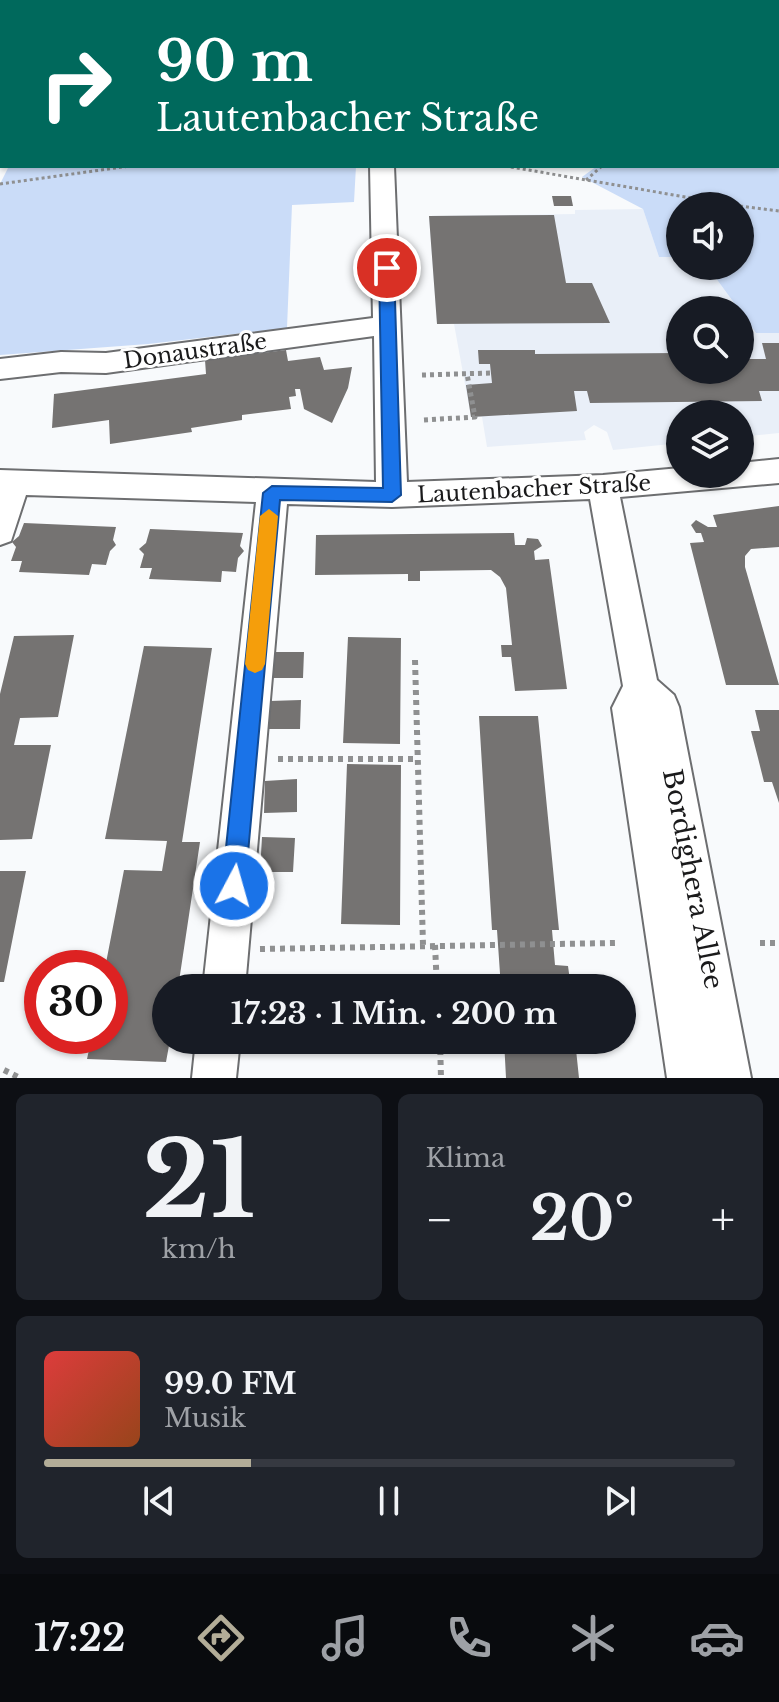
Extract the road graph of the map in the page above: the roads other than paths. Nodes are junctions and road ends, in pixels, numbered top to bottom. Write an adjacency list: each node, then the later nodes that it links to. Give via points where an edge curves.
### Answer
1 (382, 168): 2 (street)
2 (389, 325): 3 (street, Donaustraße, via 106,363); 8 (street)
3 (0, 369)
4 (779, 471): 6 (street, Lautenbacher Straße)
5 (7, 482): 7 (street, Lautenbacher Straße); 9 (street)
6 (603, 487): 8 (street, Lautenbacher Straße); 10 (street, Bordighera Allee)
7 (272, 493): 8 (street, Lautenbacher Straße); 11 (street)
8 (392, 495)
9 (0, 532)
10 (641, 688): 14 (street, Bordighera Allee, via 630,708); 15 (street, Bordighera Allee, via 661,707)
11 (225, 974)
12 (217, 1054): 13 (street)
13 (214, 1078)
14 (689, 1078)
15 (729, 1078)

